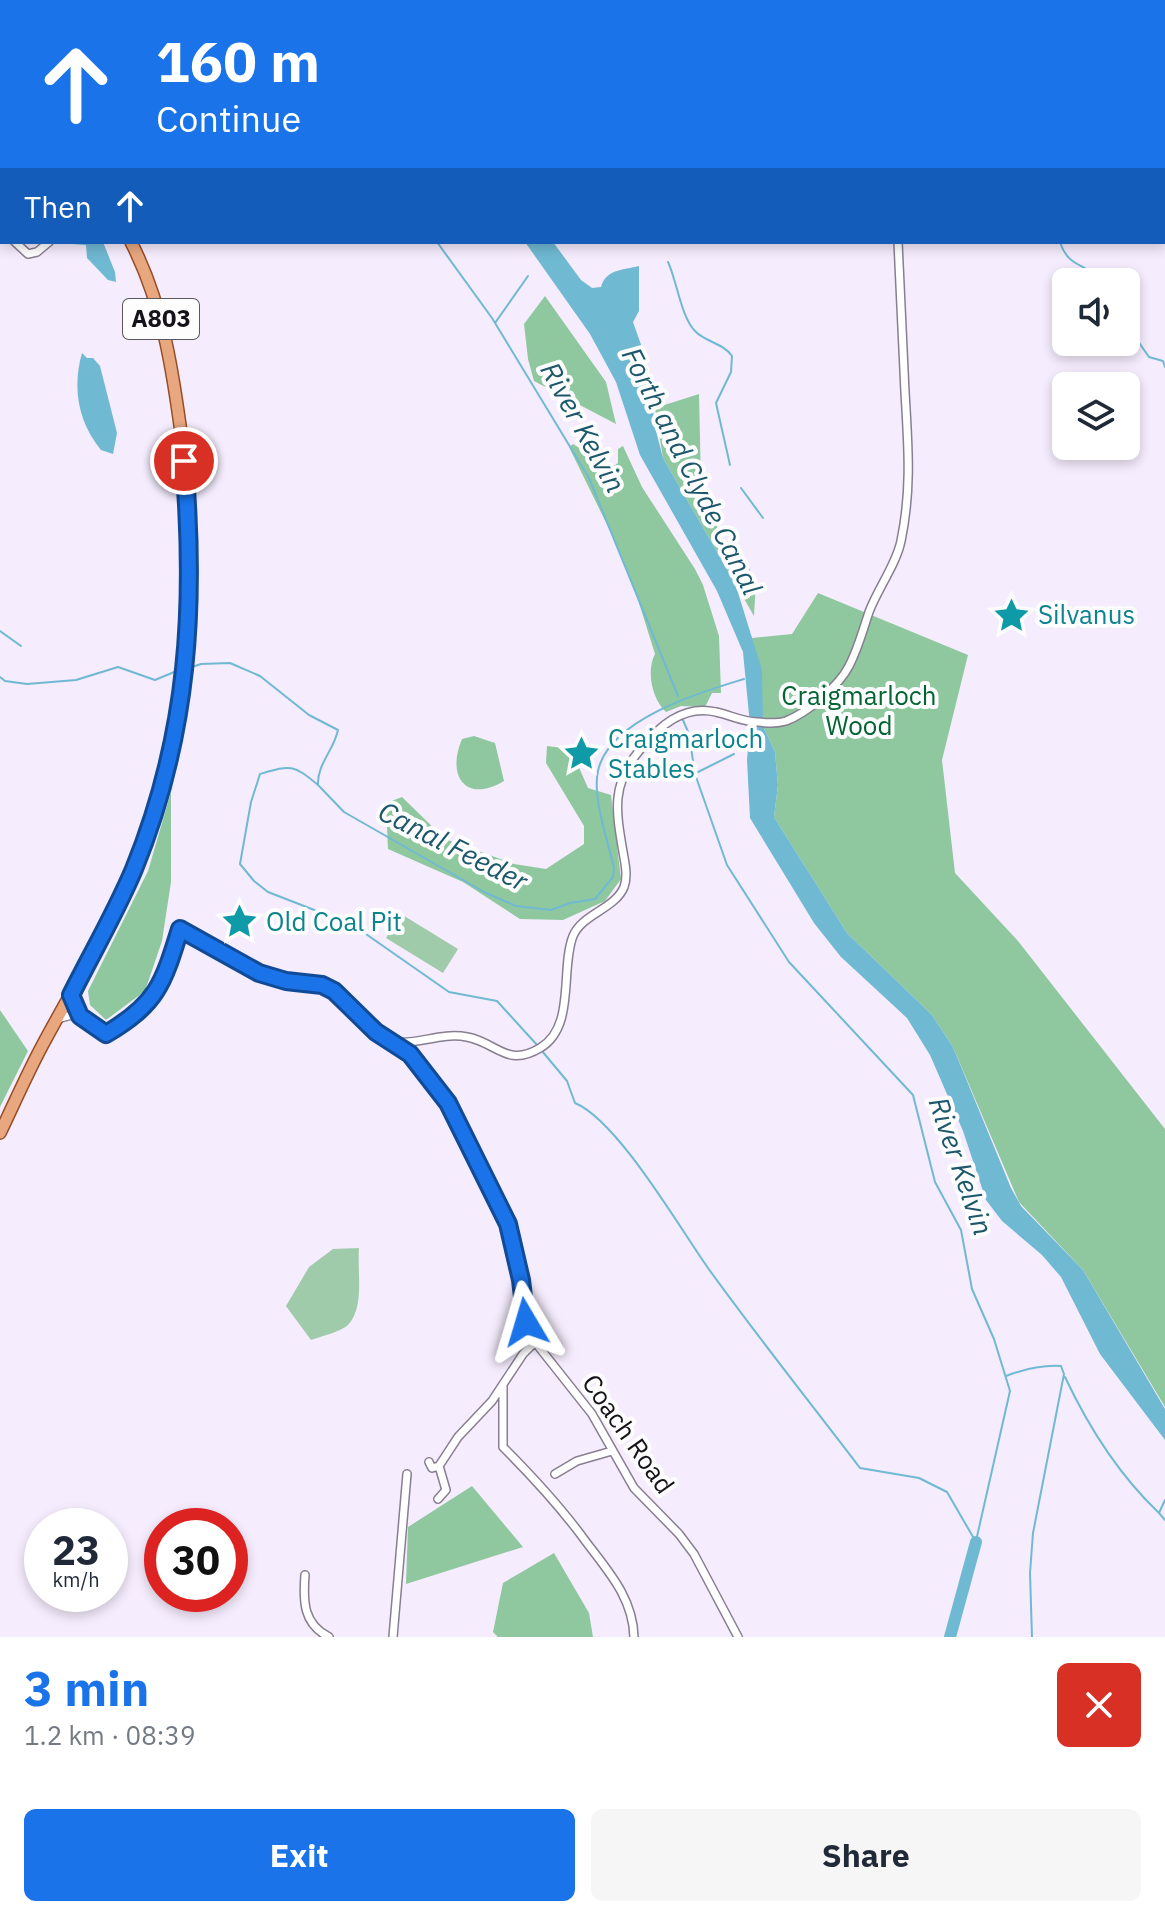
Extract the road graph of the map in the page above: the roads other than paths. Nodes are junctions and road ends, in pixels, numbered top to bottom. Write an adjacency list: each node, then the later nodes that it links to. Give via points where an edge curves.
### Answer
1 (17, 244): 2 (street, via 28,254)
2 (47, 244)
3 (132, 244): 5 (main road, A803, via 158,308 177,401 191,600 179,716 167,770 134,869)
4 (898, 244): 8 (street, via 910,485 901,546 874,597 848,668 807,711 781,723 693,710 654,732 620,781 617,818 625,885 572,938 566,1002 555,1032 540,1048 511,1056 477,1039 449,1034)
5 (71, 995): 6 (street); 7 (main road, A803)
6 (80, 1016): 7 (street); 8 (street, Coach Road, via 106,1034 132,1019 158,990 180,929 259,973 334,991 376,1032)
7 (57, 1019): 9 (main road, A803)
8 (395, 1042): 10 (street, Coach Road, via 442,1094 508,1224 526,1322)
9 (0, 1133)
10 (535, 1342): 11 (street); 12 (street, Coach Road, via 577,1393)
11 (503, 1385): 14 (street); 21 (street, via 503,1447 549,1493 611,1573 634,1620)
12 (612, 1451): 16 (street); 22 (street, Coach Road, via 634,1488 694,1554)
13 (429, 1462): 14 (street, via 432,1468)
14 (439, 1466): 17 (street, via 446,1490)
15 (407, 1474): 20 (street)
16 (555, 1474)
17 (438, 1499)
18 (305, 1575): 19 (street, via 303,1601 310,1624)
19 (329, 1637)
20 (393, 1637)
21 (634, 1637)
22 (738, 1637)

